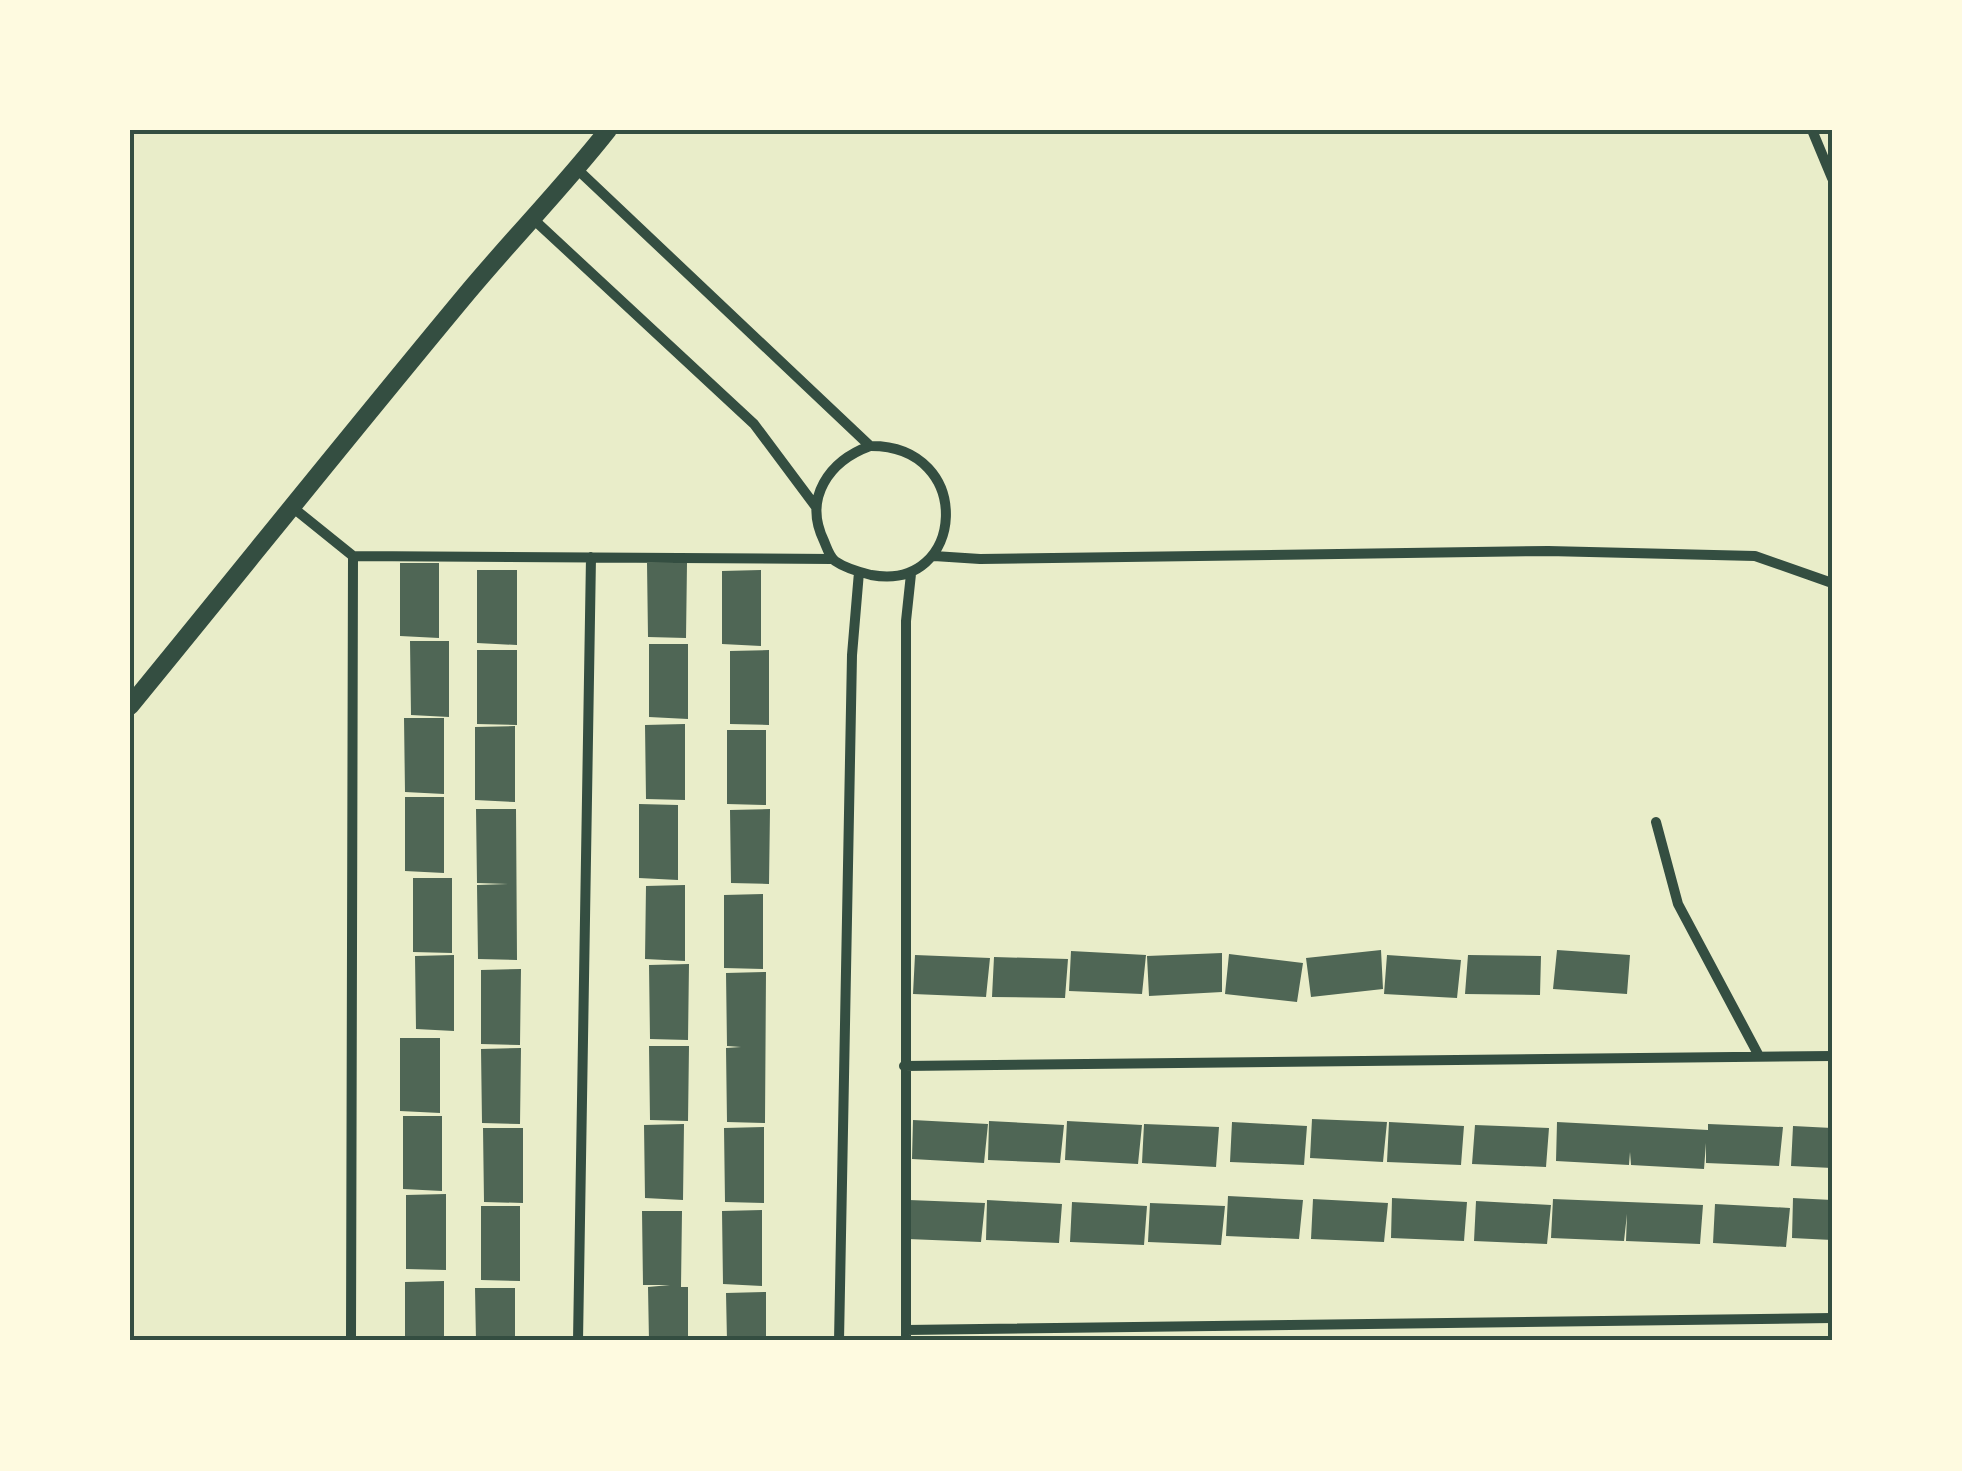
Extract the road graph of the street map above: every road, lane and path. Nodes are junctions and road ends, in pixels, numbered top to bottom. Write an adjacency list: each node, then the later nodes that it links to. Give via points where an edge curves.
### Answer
1 (608, 130): 3 (street)
2 (1812, 130): 4 (street)
3 (577, 169): 5 (street); 6 (street)
4 (1832, 178)
5 (530, 217): 7 (street); 8 (street, via 754,424)
6 (870, 446): 8 (street, via 833,467); 11 (street, via 911,453 940,482 946,524)
7 (291, 506): 9 (street); 16 (street)
8 (816, 508): 12 (street)
9 (354, 556): 10 (street); 23 (street)
10 (591, 556): 12 (street); 24 (street)
11 (934, 556): 14 (street); 15 (street, via 1755,556)
12 (832, 559): 13 (street)
13 (859, 572): 14 (street, via 885,578); 25 (street)
14 (912, 574): 20 (street, via 906,622)
15 (1832, 582)
16 (130, 706)
17 (1656, 822): 18 (street, via 1678,904)
18 (1759, 1056): 19 (street); 20 (street)
19 (1832, 1056)
20 (904, 1066): 22 (street)
21 (1832, 1318): 22 (street)
22 (906, 1336)
23 (351, 1341)
24 (578, 1341)
25 (840, 1341)

